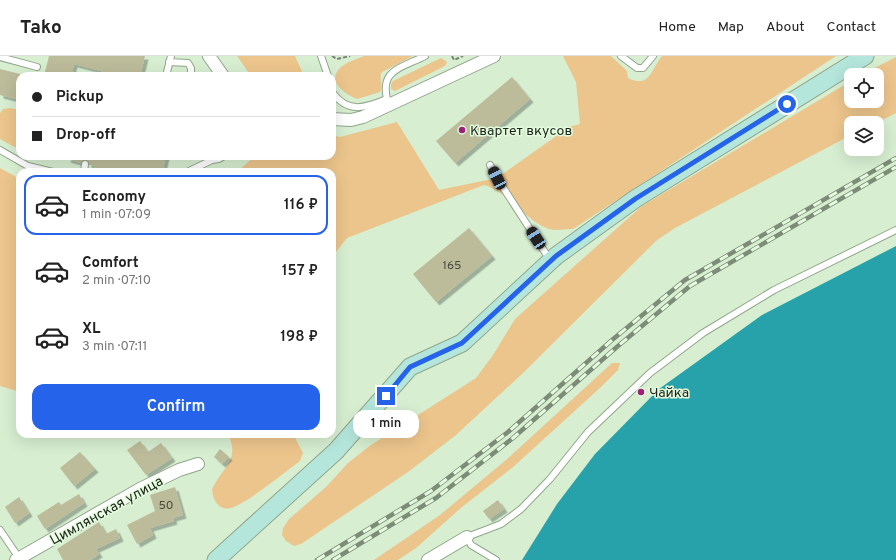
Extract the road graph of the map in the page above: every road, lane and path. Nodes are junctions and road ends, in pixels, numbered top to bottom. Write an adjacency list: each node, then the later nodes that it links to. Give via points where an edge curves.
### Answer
1 (209, 56): 17 (street)
2 (321, 56): 18 (lane)
3 (332, 56): 4 (path, via 337,59)
4 (350, 56)
5 (425, 56): 20 (lane, via 391,73 386,82)
6 (452, 56): 7 (path, via 454,60)
7 (463, 56)
8 (494, 56): 20 (street)
9 (621, 56): 10 (lane, via 637,68 642,68)
10 (652, 56)
11 (865, 56): 32 (main road, via 635,199)
12 (0, 58): 14 (lane)
13 (170, 59): 15 (lane); 16 (lane, via 188,63)
14 (37, 67)
15 (167, 72)
16 (191, 72)
17 (220, 72)
18 (327, 72)
19 (336, 96): 20 (lane, via 354,108)
20 (388, 103): 21 (street, via 363,117)
21 (336, 120)
22 (0, 150): 23 (lane)
23 (16, 159)
24 (18, 160): 28 (lane)
25 (212, 160): 30 (lane)
26 (85, 164): 29 (lane)
27 (490, 165): 32 (lane)
28 (36, 168)
29 (84, 168)
30 (195, 168)
31 (896, 230): 35 (lane, via 774,290 703,334 650,373 588,432 521,509 501,524)
32 (551, 261): 37 (main road, via 462,343 410,367 336,451)
33 (198, 464): 36 (street, Цимлянская улица, via 179,470 140,489)
34 (0, 530): 36 (lane)
35 (467, 537): 38 (street); 39 (lane, via 471,545)
36 (18, 559)
37 (216, 560)
38 (428, 560)
39 (496, 560)

